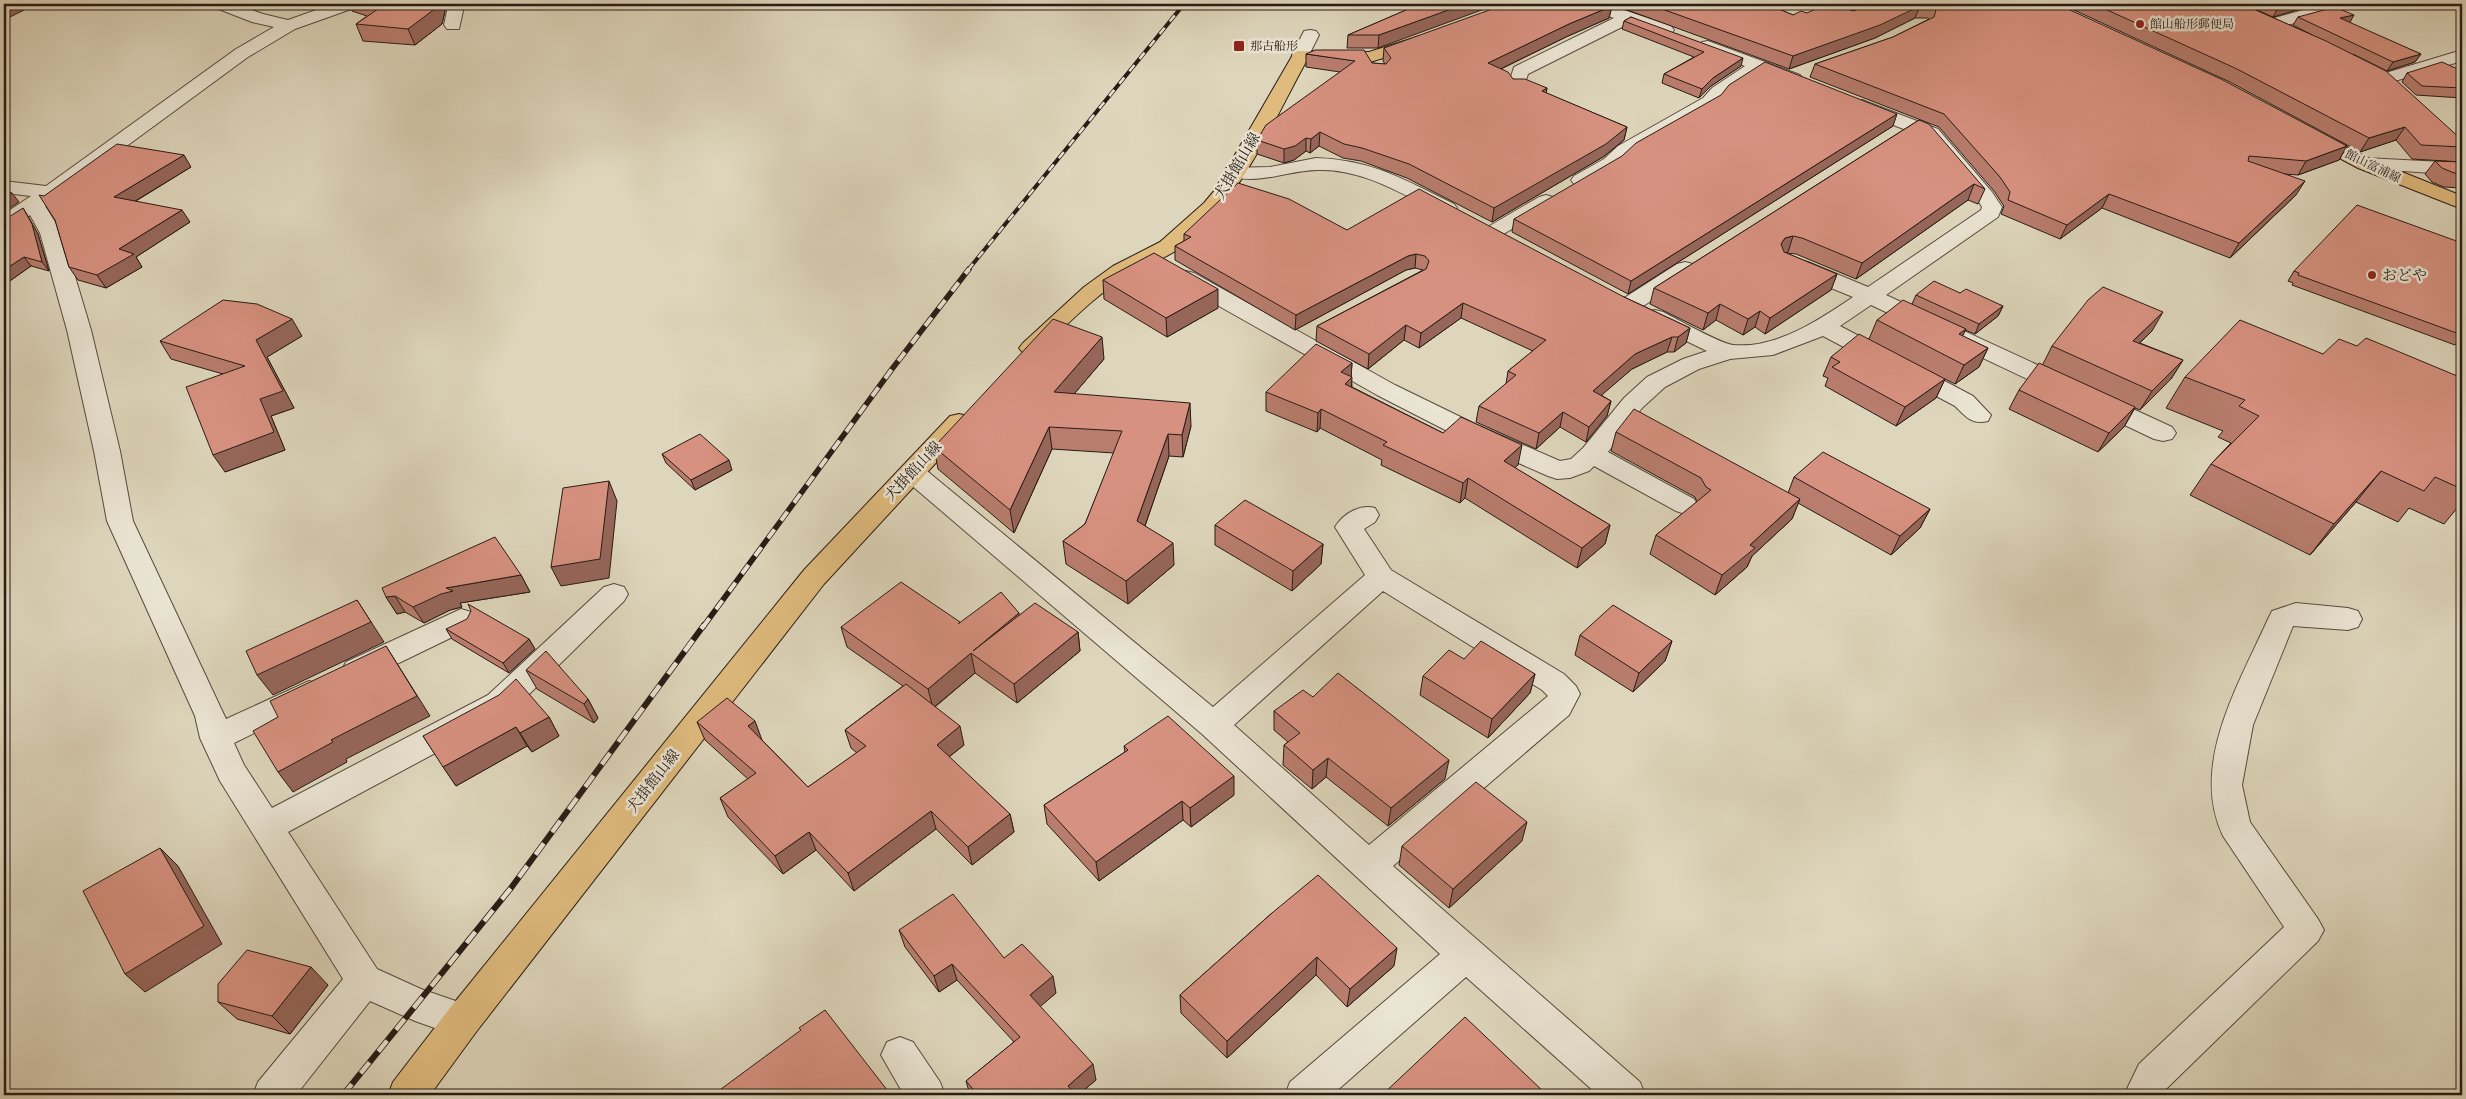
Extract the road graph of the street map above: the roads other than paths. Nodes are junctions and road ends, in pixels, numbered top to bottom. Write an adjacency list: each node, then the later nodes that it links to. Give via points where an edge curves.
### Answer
1 (222, 4): 7 (street, via 258,18)
2 (348, 4): 7 (street)
3 (451, 4): 8 (street, via 455,11)
4 (1591, 4): 6 (street)
5 (2343, 4): 10 (street, via 2265,21)
6 (1629, 17): 12 (street); 15 (street, via 1520,71)
7 (289, 25): 22 (street, via 242,53)
8 (454, 25)
9 (1435, 36): 20 (main road, 犬掛館山線, via 1398,50 1374,64 1306,45)
10 (2299, 36)
11 (2462, 55): 13 (street, via 2391,84)
12 (1759, 66): 14 (street); 20 (street, via 1718,92 1710,102 1625,150 1611,163 1487,229 1372,172 1342,165 1316,164 1270,174)
13 (2368, 70)
14 (1803, 78)
15 (1517, 86)
16 (1841, 98): 28 (street, via 1903,131 1931,133 1992,206 1991,213)
17 (2298, 128): 18 (main road, 館山富浦線)
18 (2365, 164): 19 (street); 23 (main road, 館山富浦線)
19 (2462, 168)
20 (1233, 172): 25 (main road, 犬掛館山線, via 1223,194 1184,235)
21 (4, 187): 22 (street)
22 (40, 198): 24 (street); 46 (street, via 79,330 120,521 210,716)
23 (2462, 203)
24 (4, 224)
25 (1149, 257): 31 (street); 33 (main road, 犬掛館山線, via 1090,292)
26 (1704, 257): 32 (street, via 1620,300)
27 (1788, 261): 28 (street)
28 (1870, 296): 29 (street); 36 (street)
29 (1824, 327): 32 (street, via 1765,350); 35 (street, via 1964,401)
30 (1322, 328): 31 (street)
31 (1295, 341): 37 (street, via 1466,430 1557,470 1580,465)
32 (1728, 352): 37 (street, via 1691,364 1656,382 1616,421)
33 (1015, 364)
34 (974, 407): 38 (main road, 犬掛館山線)
35 (1980, 416)
36 (2163, 432)
37 (1592, 454): 39 (street)
38 (912, 472): 45 (street); 51 (main road, 犬掛館山線, via 814,577)
39 (1685, 505)
40 (1366, 515): 41 (street, via 1349,528)
41 (1381, 577): 45 (street); 48 (street, via 1553,682 1565,694 1558,706)
42 (614, 594): 47 (street, via 499,704)
43 (2348, 619): 58 (street, via 2296,614 2282,619 2237,725 2226,785 2235,826 2306,930 2152,1077)
44 (462, 620): 46 (street)
45 (1213, 725): 48 (street)
46 (216, 738): 47 (street, via 231,772)
47 (267, 827): 50 (street)
48 (1369, 866): 49 (street)
49 (1466, 954): 56 (street); 57 (street)
50 (364, 982): 51 (street); 53 (street)
51 (463, 1020): 54 (main road, 犬掛館山線)
52 (900, 1055): 55 (street)
53 (272, 1095)
54 (407, 1095)
55 (926, 1095)
56 (1304, 1095)
57 (1626, 1095)
58 (2143, 1095)

